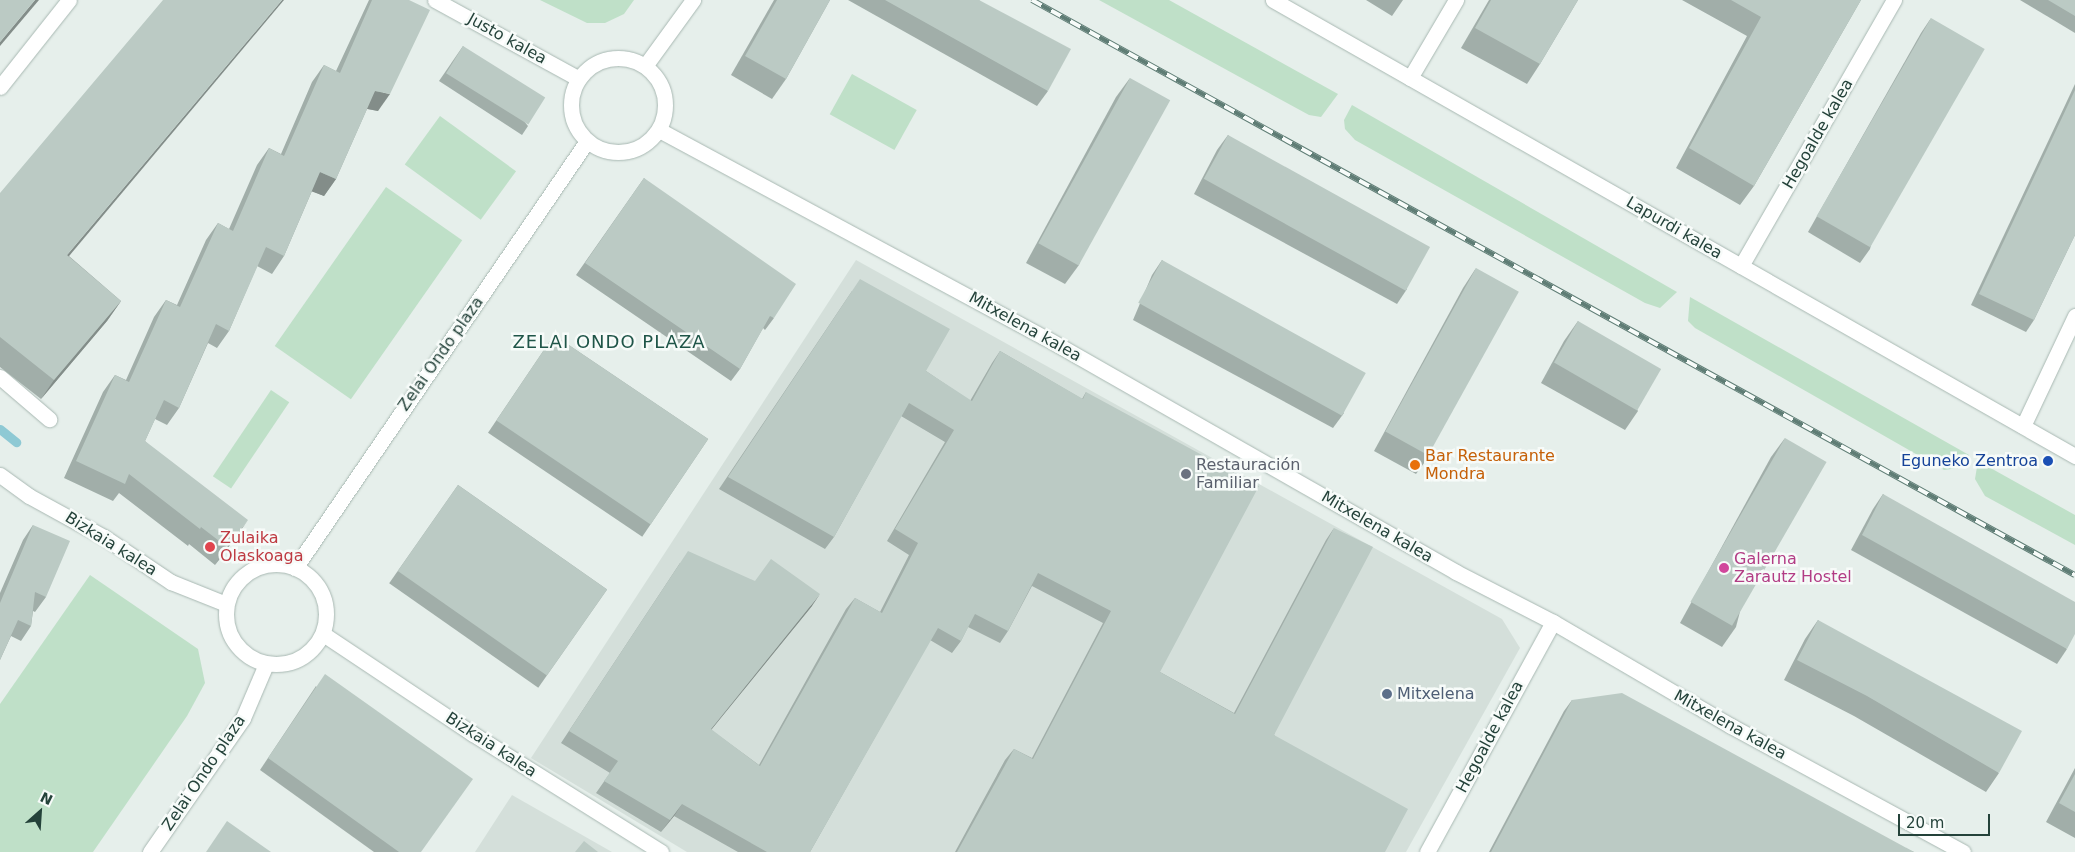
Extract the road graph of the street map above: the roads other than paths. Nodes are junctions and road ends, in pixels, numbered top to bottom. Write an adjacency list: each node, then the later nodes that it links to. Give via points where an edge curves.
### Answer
1 (69, 0): 10 (street)
2 (434, 0): 9 (street, Justo kalea)
3 (692, 0): 7 (street)
4 (1273, 0): 8 (street, Lapurdi kalea)
5 (1456, 0): 8 (street)
6 (1894, 0): 13 (street, Hegoalde kalea)
7 (645, 66): 9 (street, via 622,58 609,59 598,62); 11 (street, via 654,74 665,95 664,119)
8 (1410, 78): 13 (street, Lapurdi kalea)
9 (579, 79): 12 (street, via 572,94 572,112 574,122)
10 (0, 87)
11 (659, 130): 12 (street, via 652,139 632,151 608,151); 22 (street, Mitxelena kalea, via 1044,337 1456,572)
12 (587, 141): 20 (street, Zelai Ondo plaza)
13 (1741, 266): 17 (street, Lapurdi kalea)
14 (2075, 316): 17 (street)
15 (0, 377): 16 (street)
16 (49, 419)
17 (2023, 426): 18 (street, Lapurdi kalea)
18 (2075, 456)
19 (0, 475): 21 (street, Bizkaia kalea, via 29,496 104,537 171,582)
20 (295, 568): 21 (street, via 281,564 252,570 232,590); 23 (street, via 307,574 323,595 326,621)
21 (226, 604): 24 (street, via 230,635 251,658)
22 (1552, 622): 27 (street, Hegoalde kalea); 28 (street, Mitxelena kalea, via 1722,721)
23 (323, 634): 24 (street, via 313,649 300,659); 26 (street, Bizkaia kalea, via 472,734)
24 (266, 664): 25 (street, Zelai Ondo plaza, via 243,718)
25 (150, 852)
26 (661, 852)
27 (1427, 852)
28 (1963, 852)

